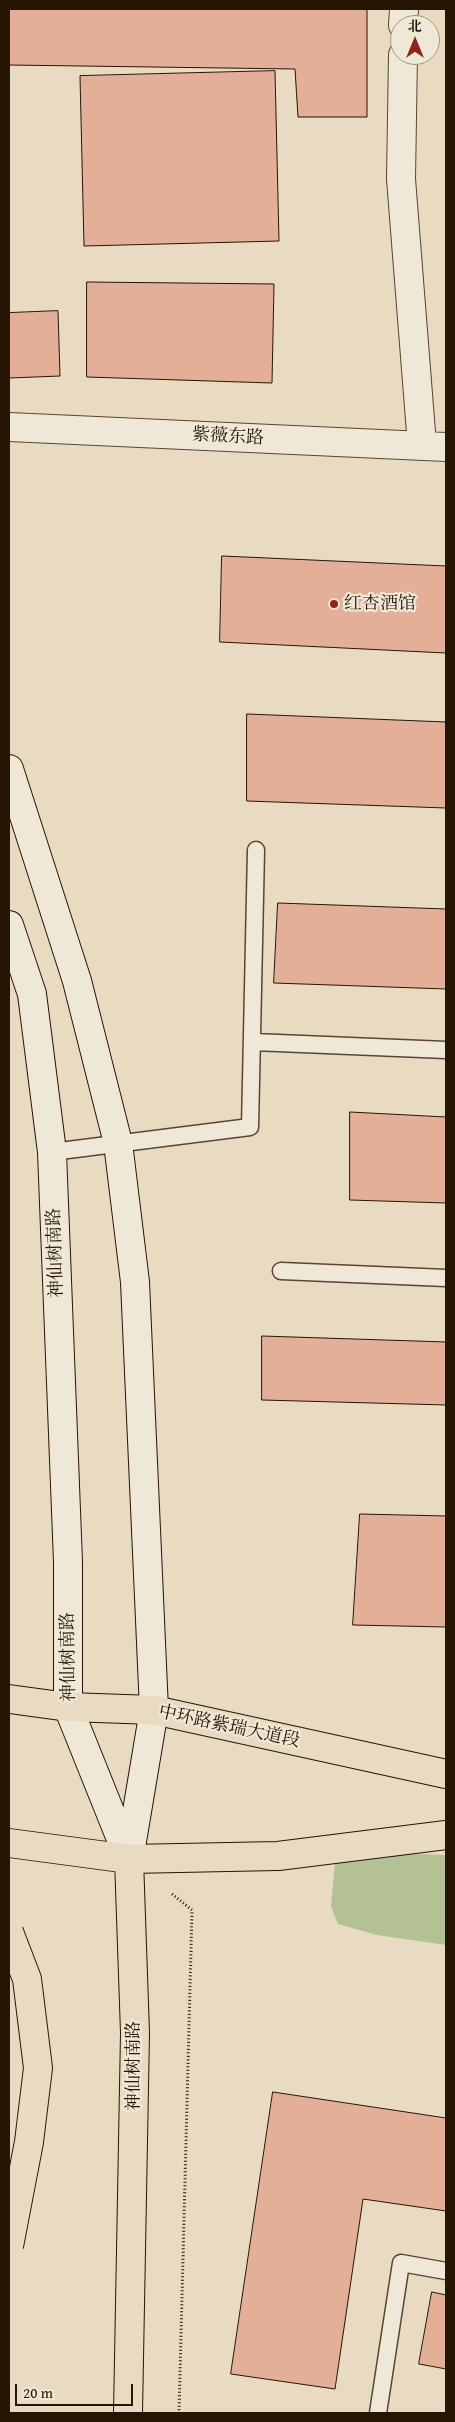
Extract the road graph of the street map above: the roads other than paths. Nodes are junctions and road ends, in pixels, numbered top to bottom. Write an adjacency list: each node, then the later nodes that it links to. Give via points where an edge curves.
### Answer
1 (403, 65): 3 (main road, via 401,179)
2 (9, 427): 3 (main road, 紫薇东路)
3 (434, 446)
4 (9, 769): 9 (main road, via 77,982)
5 (256, 850): 7 (lane)
6 (9, 925): 10 (main road, 神仙树南路, via 32,994)
7 (254, 1042): 8 (lane); 9 (lane, via 250,1127)
8 (446, 1050)
9 (118, 1143): 10 (lane); 15 (main road, via 135,1282)
10 (52, 1152): 14 (main road, 神仙树南路, via 68,1562)
11 (281, 1271): 12 (lane)
12 (446, 1278)
13 (9, 1699): 14 (main road, 中环路紫瑞大道段)
14 (68, 1707): 15 (main road, 中环路紫瑞大道段); 19 (main road, 神仙树南路)
15 (154, 1710): 16 (main road, 中环路紫瑞大道段); 19 (main road)
16 (446, 1774)
17 (446, 1835): 19 (main road, via 278,1856)
18 (9, 1844): 19 (main road)
19 (129, 1859): 23 (main road, 神仙树南路, via 135,2033)
20 (9, 1932): 21 (main road, bridge, via 27,1979 38,2068 29,2142)
21 (9, 2246)
22 (446, 2271): 24 (lane, via 401,2263)
23 (128, 2413)
24 (378, 2413)

